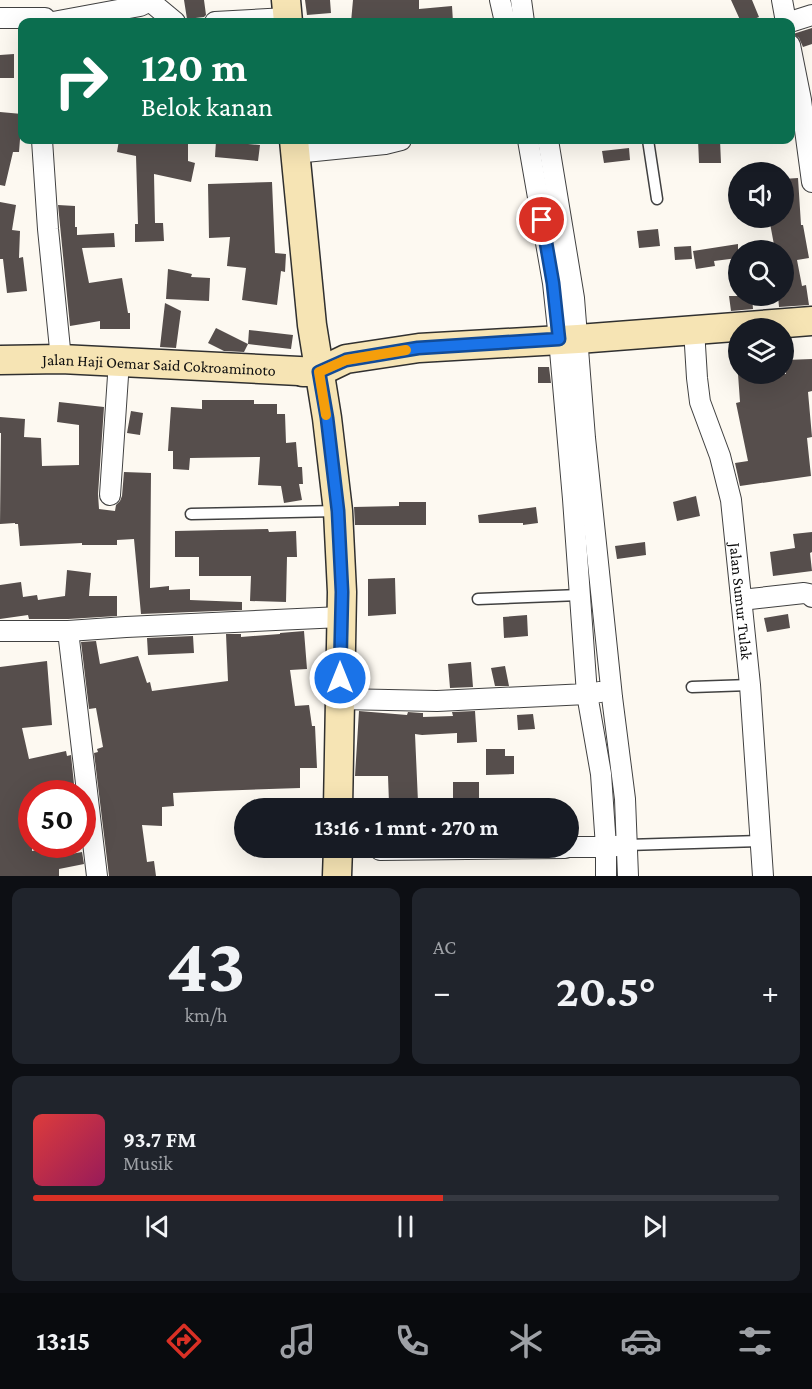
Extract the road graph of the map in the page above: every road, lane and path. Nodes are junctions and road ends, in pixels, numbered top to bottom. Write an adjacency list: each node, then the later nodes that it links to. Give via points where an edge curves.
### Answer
1 (500, 0): 10 (street)
2 (521, 0): 11 (street)
3 (782, 0): 12 (street)
4 (287, 14): 9 (street)
5 (812, 15): 13 (street)
6 (47, 16): 7 (street); 8 (street, via 151,2)
7 (0, 18)
8 (170, 18)
9 (251, 18)
10 (504, 18)
11 (523, 18)
12 (787, 18)
13 (795, 20)
14 (796, 111): 21 (street)
15 (42, 144): 26 (street)
16 (385, 144): 20 (street)
17 (529, 144): 25 (street, via 553,283)
18 (554, 144): 25 (street, via 574,298)
19 (649, 144): 22 (lane)
20 (295, 146): 29 (main road, via 312,325)
21 (812, 182)
22 (657, 199)
23 (812, 321): 24 (main road)
24 (694, 329): 25 (main road); 36 (street, Jalan Sumur Tulak, via 700,402 731,500)
25 (568, 339): 29 (main road, via 418,348 346,360); 33 (street); 42 (street, via 585,438)
26 (61, 359): 27 (main road, Jalan Haji Oemar Said Cokroaminoto); 28 (main road, Jalan Haji Oemar Said Cokroaminoto)
27 (0, 360)
28 (119, 361): 29 (main road, Jalan Haji Oemar Said Cokroaminoto); 30 (street)
29 (309, 372): 31 (main road, via 327,418)
30 (110, 495)
31 (338, 511): 32 (lane); 37 (main road)
32 (191, 514)
33 (580, 595): 35 (lane); 42 (street)
34 (812, 597): 36 (street, via 804,593)
35 (478, 599)
36 (741, 600): 40 (street, Jalan Sumur Tulak)
37 (341, 617): 39 (street); 43 (main road)
38 (0, 631): 39 (street)
39 (68, 631): 49 (street)
40 (750, 685): 41 (lane); 45 (street, Jalan Sumur Tulak)
41 (692, 687)
42 (600, 692): 43 (street, via 437,701); 46 (street, via 625,799)
43 (340, 699): 44 (main road)
44 (338, 798)
45 (760, 841): 46 (lane); 53 (street, Jalan Sumur Tulak)
46 (617, 846): 47 (street); 51 (street); 52 (street)
47 (579, 848)
48 (338, 858): 50 (main road)
49 (97, 876)
50 (337, 876)
51 (606, 876)
52 (628, 876)
53 (763, 876)

